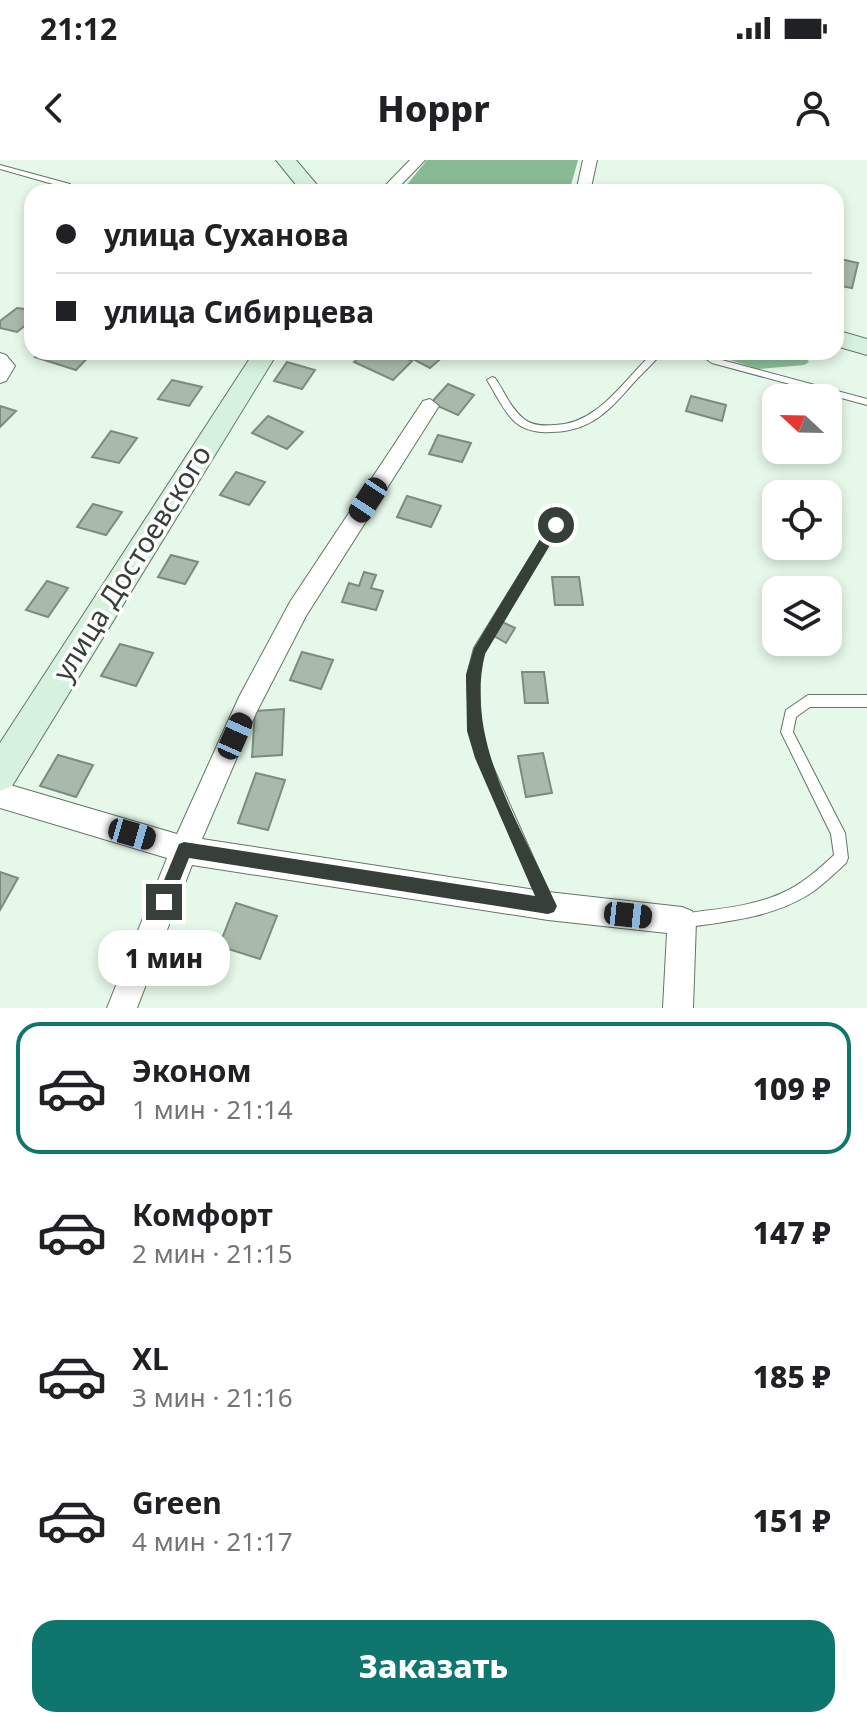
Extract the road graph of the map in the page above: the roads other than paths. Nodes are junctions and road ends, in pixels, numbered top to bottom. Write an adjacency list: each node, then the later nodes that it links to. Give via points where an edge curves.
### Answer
1 (286, 160): 6 (main road)
2 (418, 160): 7 (street)
3 (590, 160): 8 (street)
4 (0, 167): 5 (lane)
5 (60, 184)
6 (306, 184)
7 (394, 184)
8 (585, 184)
9 (844, 340): 10 (main road)
10 (867, 347)
11 (261, 360): 19 (main road, улица Достоевского)
12 (649, 360): 14 (lane, via 598,415 568,430 524,423)
13 (713, 360): 15 (lane)
14 (492, 380)
15 (867, 402)
16 (430, 406): 21 (street, via 298,609)
17 (556, 525): 22 (lane, via 487,634 472,688 483,758)
18 (867, 701): 23 (lane, via 808,701 790,714 787,732 838,833 841,858 816,884 769,908)
19 (0, 774)
20 (0, 795): 21 (street)
21 (184, 850): 22 (street); 24 (street)
22 (548, 906): 23 (street)
23 (682, 921): 25 (street)
24 (122, 1008)
25 (678, 1008)

